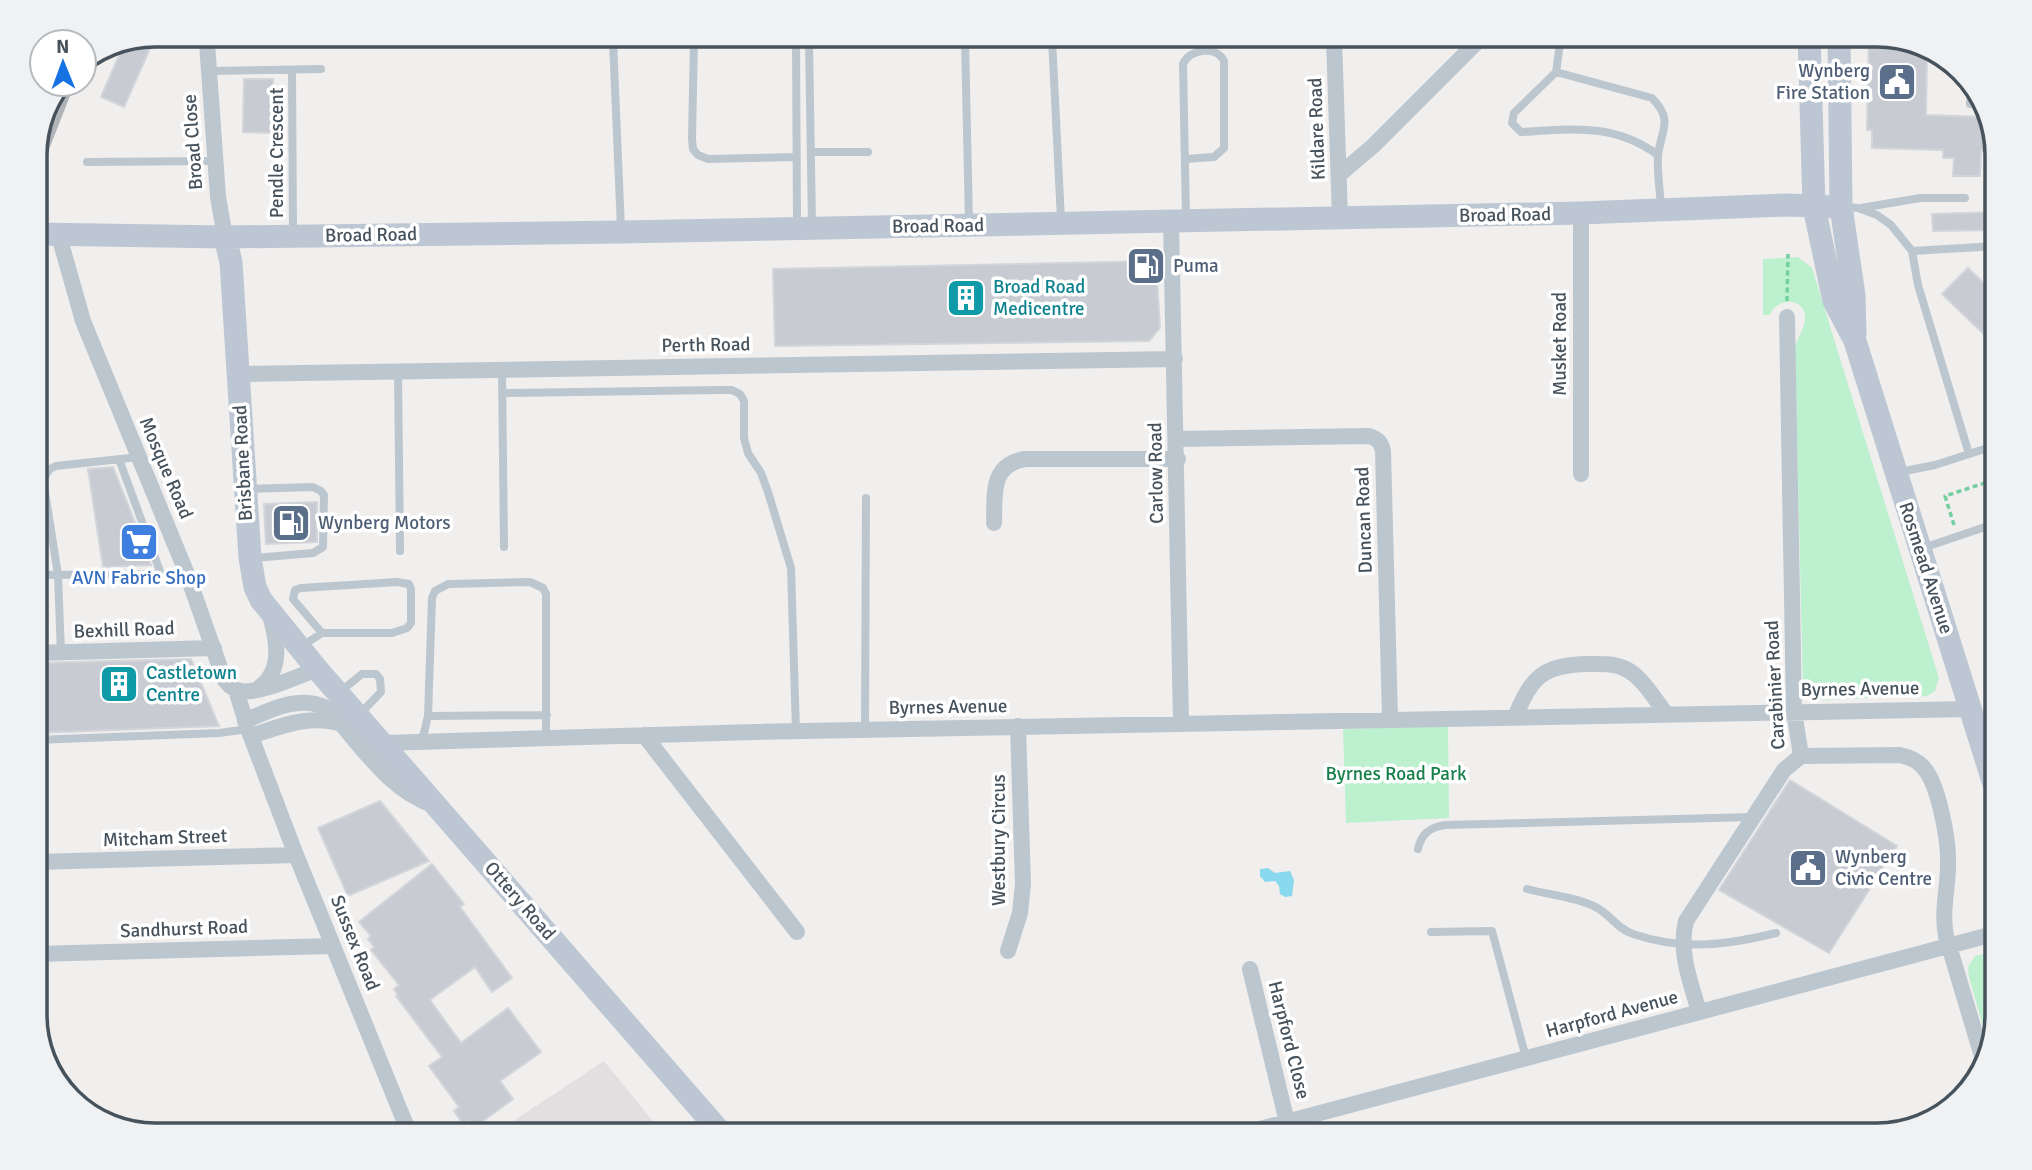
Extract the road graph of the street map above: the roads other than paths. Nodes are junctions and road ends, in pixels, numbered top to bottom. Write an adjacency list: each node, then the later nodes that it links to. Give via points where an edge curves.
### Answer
1 (207, 47): 15 (street, Broad Close)
2 (613, 47): 37 (lane)
3 (694, 47): 22 (lane, via 692,139 698,155 708,159)
4 (796, 47): 22 (lane)
5 (809, 47): 19 (lane)
6 (965, 47): 35 (lane)
7 (1052, 47): 34 (lane)
8 (1334, 47): 26 (street, Kildare Road)
9 (1472, 47): 26 (street)
10 (1560, 47): 16 (lane)
11 (1809, 47): 28 (street, Rosmead Avenue)
12 (1840, 47): 29 (street, Rosmead Avenue)
13 (292, 69): 14 (lane); 15 (lane); 40 (lane, Pendle Crescent)
14 (321, 69)
15 (209, 71): 24 (street, Broad Close)
16 (1556, 72): 21 (lane, via 1651,98 1662,108 1666,121); 21 (lane, via 1514,113 1514,128 1521,132 1590,128 1626,136)
17 (1970, 100): 18 (lane)
18 (1970, 104)
19 (811, 152): 20 (lane); 36 (lane)
20 (868, 152)
21 (1658, 155): 30 (lane)
22 (796, 157): 36 (lane)
23 (1185, 159): 23 (lane, via 1183,64 1192,52 1217,51 1224,61 1224,148 1214,157); 33 (lane)
24 (216, 160): 25 (lane); 41 (street, Broad Close)
25 (87, 162)
26 (1340, 174): 32 (street, Kildare Road)
27 (1965, 198): 29 (lane)
28 (1814, 207): 29 (street, Broad Road); 30 (street, Broad Road); 45 (street, Rosmead Avenue, via 1834,300)
29 (1849, 207): 43 (lane, via 1877,215); 45 (street, Rosmead Avenue)
30 (1662, 210): 31 (street, Broad Road)
31 (1581, 213): 32 (street, Broad Road); 59 (street, Musket Road)
32 (1340, 219): 33 (street, Broad Road)
33 (1179, 221): 34 (street, Broad Road); 46 (street, Carlow Road)
34 (1061, 223): 35 (street, Broad Road)
35 (969, 225): 36 (street, Broad Road)
36 (804, 228): 37 (street, Broad Road)
37 (621, 232): 40 (street, Broad Road)
38 (47, 235): 39 (street, Broad Road)
39 (60, 236): 41 (street, Broad Road); 54 (street, Mosque Road, via 83,321)
40 (293, 236): 41 (street, Broad Road)
41 (225, 237): 49 (street, Brisbane Road, via 231,262)
42 (1985, 247): 43 (lane)
43 (1912, 251): 53 (lane)
44 (1787, 317): 84 (street, Carabinier Road)
45 (1855, 341): 58 (street, Rosmead Avenue)
46 (1175, 359): 47 (street, Perth Road); 51 (street, Carlow Road)
47 (502, 369): 48 (street, Perth Road); 50 (lane)
48 (398, 372): 49 (street, Perth Road); 67 (lane)
49 (238, 374): 60 (street, Brisbane Road)
50 (502, 393): 65 (lane); 95 (lane, via 732,390 740,394 748,453 761,473 791,568)
51 (1177, 439): 55 (street, Carlow Road); 90 (street, Duncan Road, via 1377,438 1383,451)
52 (1985, 449): 53 (lane)
53 (1969, 454): 58 (lane)
54 (139, 457): 56 (lane); 70 (street, Mosque Road)
55 (1178, 458): 63 (street, via 1012,461 998,478); 91 (street, Carlow Road)
56 (118, 459): 57 (lane, via 56,466); 69 (lane)
57 (47, 473)
58 (1895, 473): 66 (street, Rosmead Avenue)
59 (1581, 474)
60 (244, 489): 68 (street, Brisbane Road); 68 (lane, via 313,487 324,495 323,547 313,553)
61 (866, 498): 94 (lane)
62 (47, 513): 72 (lane)
63 (995, 523)
64 (1985, 527): 66 (lane)
65 (504, 547)
66 (1920, 549): 83 (street, Rosmead Avenue)
67 (400, 551)
68 (250, 558): 73 (street, Brisbane Road, via 255,587)
69 (161, 574): 70 (lane); 72 (lane)
70 (187, 574): 75 (street, Mosque Road)
71 (47, 575): 72 (lane)
72 (58, 575): 78 (lane)
73 (269, 611): 76 (street, Brisbane Road); 80 (street, via 276,660 270,680)
74 (322, 633): 74 (lane, via 392,633 407,628 411,623 409,584 295,590 293,599); 76 (lane)
75 (214, 648): 78 (street, Bexhill Road); 81 (street, Mosque Road, via 224,679)
76 (299, 648): 79 (street, Brisbane Road)
77 (47, 653): 78 (street, Bexhill Road)
78 (61, 653)
79 (317, 668): 80 (street); 82 (street, Ottery Road)
80 (258, 689): 81 (street)
81 (236, 690): 93 (street, Mosque Road)
82 (338, 693): 89 (street, Ottery Road); 89 (lane, via 362,674 376,674 380,679 381,692)
83 (1970, 709): 84 (street, Byrnes Avenue); 102 (street, Rosmead Avenue)
84 (1794, 711): 85 (street, Byrnes Avenue); 101 (street, Carabinier Road)
85 (1666, 714): 88 (street, Byrnes Avenue); 88 (street, via 1635,676 1609,663 1550,668 1525,694)
86 (547, 715): 87 (lane); 87 (lane, via 546,594 539,584 530,582 448,584 435,591); 97 (lane)
87 (428, 716): 99 (lane)
88 (1515, 717): 90 (street, Byrnes Avenue)
89 (350, 719): 93 (street, via 313,702 284,706); 100 (street, Ottery Road); 103 (street, via 391,780)
90 (1390, 719): 91 (street, Byrnes Avenue)
91 (1181, 723): 92 (street, Byrnes Avenue)
92 (1018, 726): 94 (street, Byrnes Avenue); 116 (street, Westbury Circus, via 1023,884)
93 (248, 729): 98 (lane); 106 (street, Sussex Road)
94 (865, 729): 95 (street, Byrnes Avenue)
95 (796, 731): 96 (street, Byrnes Avenue)
96 (644, 735): 97 (street, Byrnes Avenue); 109 (street)
97 (546, 737): 99 (street, Byrnes Avenue)
98 (47, 740)
99 (422, 741): 100 (street, Byrnes Avenue)
100 (383, 743): 103 (street, Ottery Road)
101 (1801, 756): 104 (street, Carabinier Road, via 1784,770); 115 (street, via 1899,755 1926,769 1947,836 1943,922)
102 (1985, 756)
103 (439, 807): 124 (street, Ottery Road)
104 (1753, 817): 105 (lane, via 1445,825 1424,834); 113 (street, Carabinier Road, via 1691,912)
105 (1418, 849)
106 (296, 855): 107 (street, Mitcham Street); 114 (street, Sussex Road)
107 (47, 862)
108 (1527, 889): 113 (lane, via 1597,908 1634,934)
109 (797, 932)
110 (1431, 932): 121 (lane, via 1493,931)
111 (1776, 933): 113 (lane, via 1713,946)
112 (1985, 936): 115 (street, Harpford Avenue)
113 (1683, 945): 119 (street, Carabinier Road)
114 (333, 946): 117 (street, Sandhurst Road); 123 (street, Sussex Road)
115 (1950, 946): 119 (street, Harpford Avenue); 120 (street)
116 (1008, 951)
117 (47, 954)
118 (1251, 969): 122 (street, Harpford Close)
119 (1699, 1012): 121 (street, Harpford Avenue)
120 (1980, 1048)
121 (1527, 1058): 122 (street, Harpford Avenue)
122 (1287, 1122): 125 (street, Harpford Avenue)
123 (405, 1123)
124 (713, 1123)
125 (1283, 1123)

